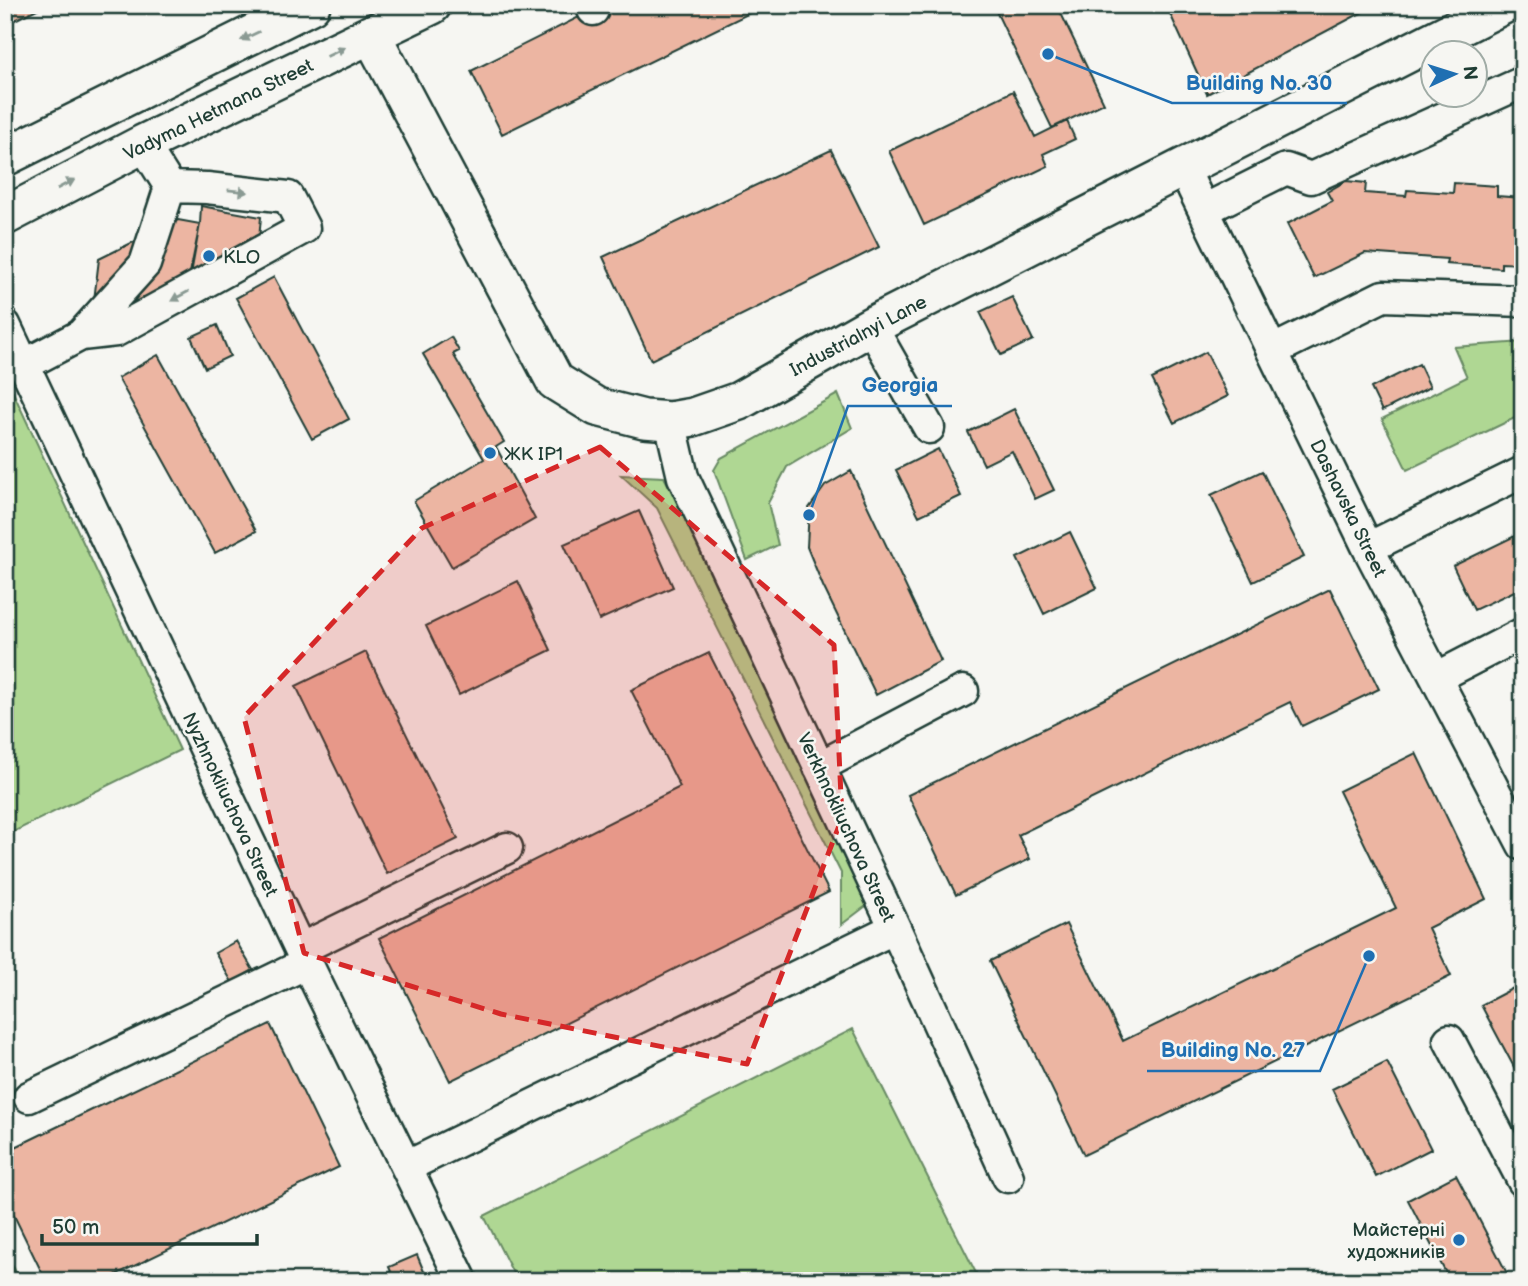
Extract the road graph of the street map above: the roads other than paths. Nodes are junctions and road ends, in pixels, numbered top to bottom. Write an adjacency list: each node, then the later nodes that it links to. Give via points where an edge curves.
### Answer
1 (311, 5): 7 (main road, one-way to 7)
2 (432, 5): 4 (main road, Vadyma Hetmana Street)
3 (1503, 5): 8 (main road, Industrialnyi Lane)
4 (371, 34): 6 (main road, Vadyma Hetmana Street, one-way to 4); 18 (main road, Industrialnyi Lane, via 555,381 597,407)
5 (1523, 82): 10 (street, via 1311,178 1286,169)
6 (143, 144): 9 (street); 11 (main road, Vadyma Hetmana Street, one-way to 6)
7 (5, 157)
8 (1183, 168): 10 (street, Dashavska Street); 14 (main road, Industrialnyi Lane)
9 (170, 187): 15 (street, via 145,264); 15 (street, one-way to 15, via 288,197 304,228 116,331)
10 (1204, 210): 16 (street, Dashavska Street)
11 (5, 216)
12 (1523, 301): 16 (street, via 1383,296)
13 (5, 326): 17 (street, Nyzhnokliuchova Street)
14 (871, 326): 18 (main road, Industrialnyi Lane, via 739,401); 19 (street)
15 (81, 335): 17 (street)
16 (1272, 351): 21 (street, Dashavska Street)
17 (24, 365): 29 (street, Nyzhnokliuchova Street)
18 (670, 421): 25 (street, Verkhnokliuchova Street, via 682,477)
19 (929, 428)
20 (1523, 472): 21 (street)
21 (1368, 548): 23 (street, Dashavska Street)
22 (1523, 633): 23 (street)
23 (1436, 678): 26 (street, Dashavska Street)
24 (963, 691): 25 (street)
25 (819, 767): 28 (street, Verkhnokliuchova Street)
26 (1523, 845)
27 (507, 848): 29 (street)
28 (895, 928): 32 (street, Verkhnokliuchova Street); 33 (street)
29 (304, 956): 31 (street); 32 (street, Nyzhnokliuchova Street)
30 (1449, 1040): 34 (street)
31 (29, 1097)
32 (408, 1166): 35 (street, Nyzhnokliuchova Street)
33 (1008, 1177)
34 (1523, 1181)
35 (462, 1281)

